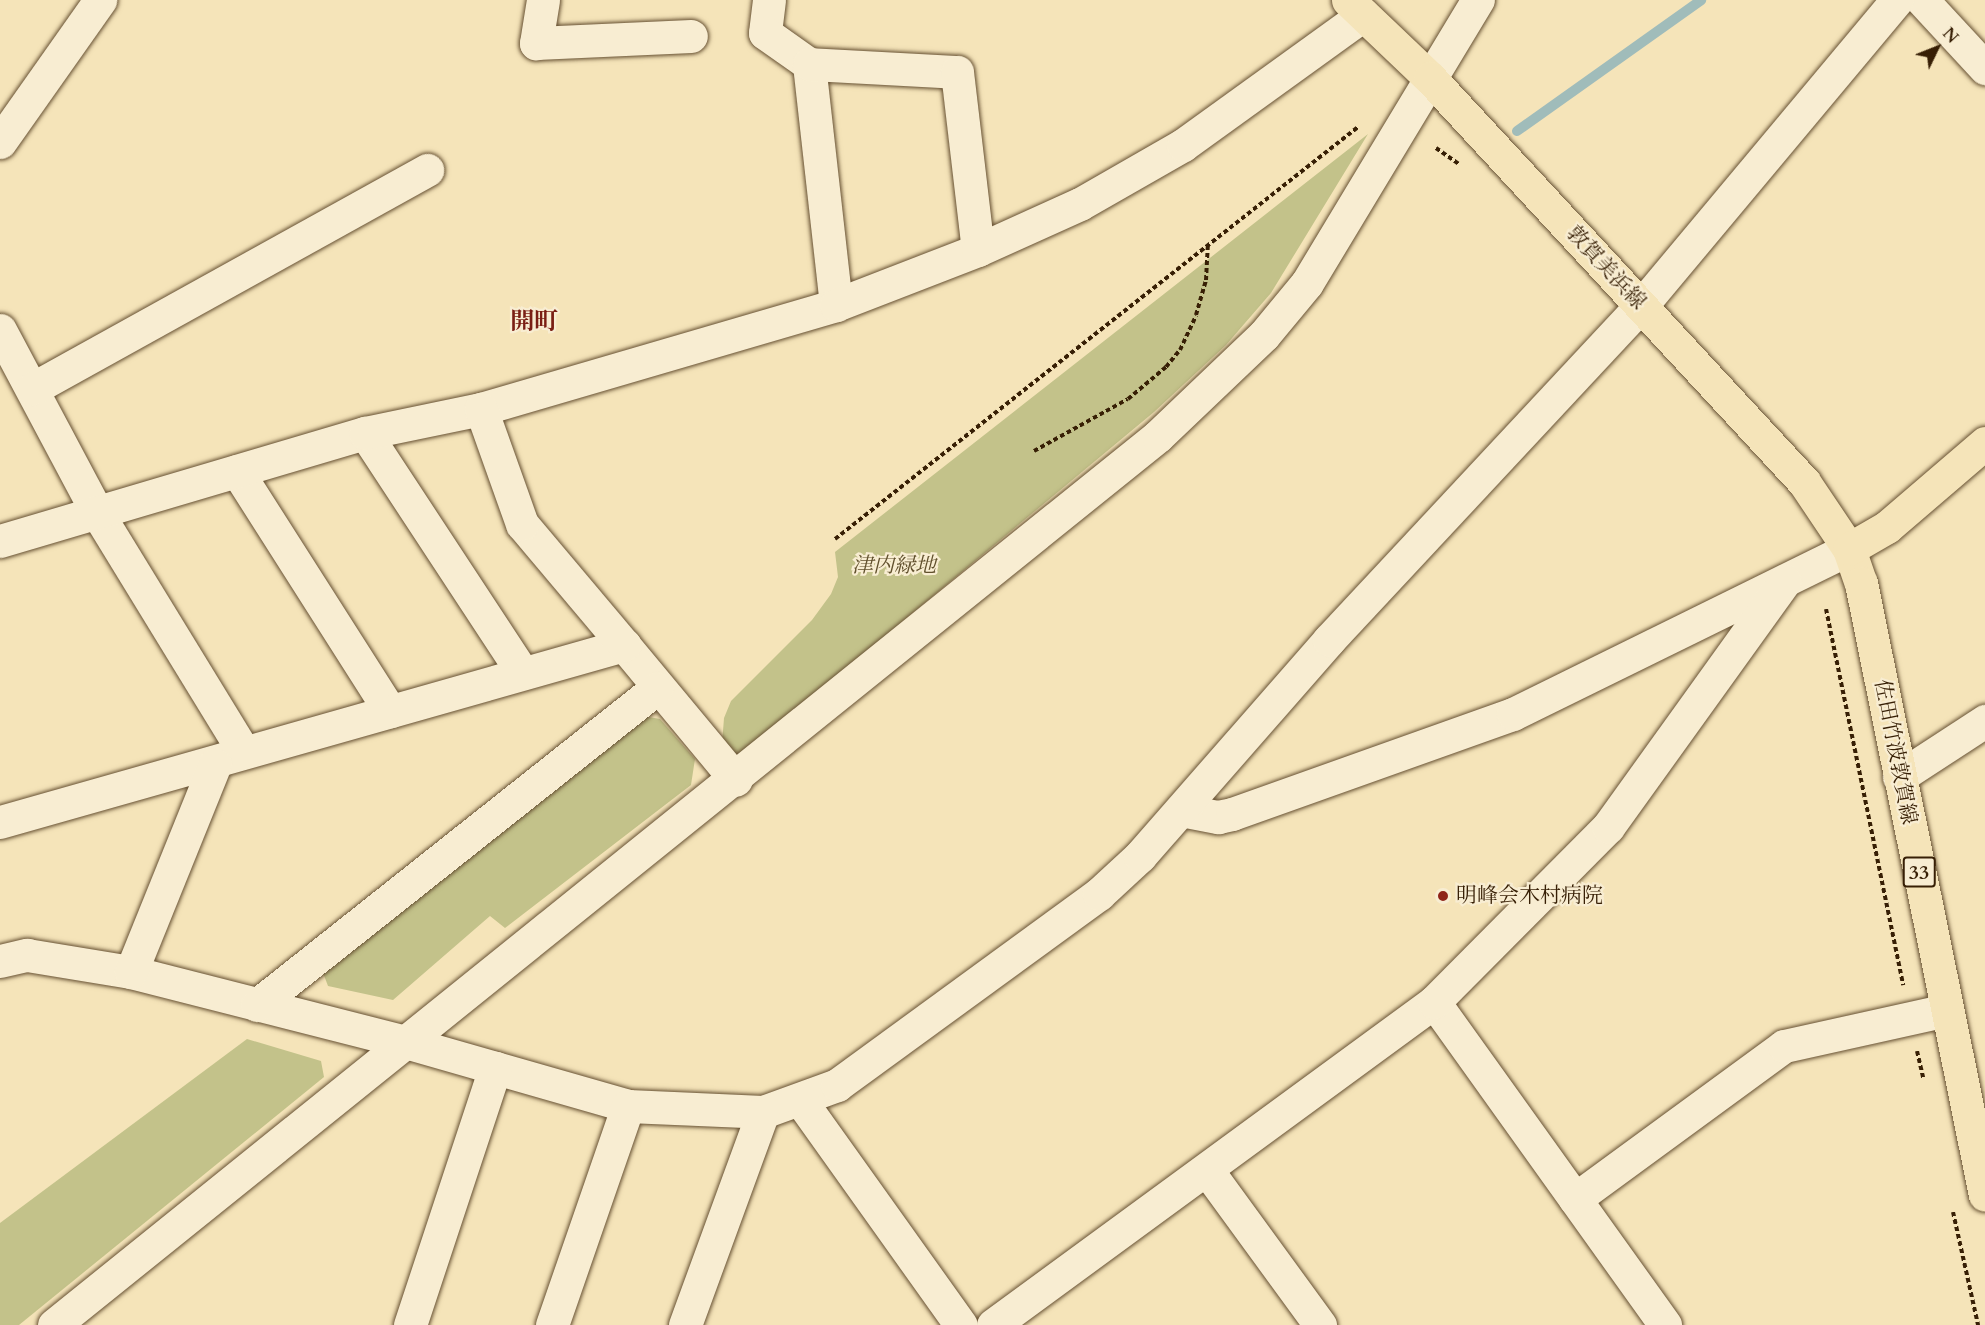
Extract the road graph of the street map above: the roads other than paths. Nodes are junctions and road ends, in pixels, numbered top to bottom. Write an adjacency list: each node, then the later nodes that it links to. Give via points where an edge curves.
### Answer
1 (100, 0): 12 (street)
2 (543, 0): 8 (street, via 536,43)
3 (769, 0): 9 (street, via 765,33)
4 (1478, 0): 11 (street)
5 (1896, 0): 16 (street)
6 (1922, 0): 10 (street)
7 (1356, 7): 11 (main road, 敦賀美浜線); 14 (street, via 1183,145 1080,204)
8 (691, 36)
9 (809, 64): 14 (street, via 957,72); 15 (street)
10 (1985, 68)
11 (1430, 78): 16 (main road, 敦賀美浜線); 34 (street, via 1307,283 1237,363 1158,436)
12 (0, 142)
13 (427, 170): 18 (street)
14 (978, 249): 15 (street)
15 (837, 304): 19 (street)
16 (1641, 306): 25 (main road, 敦賀美浜線, via 1804,482); 35 (street, via 1329,640)
17 (0, 330): 18 (street)
18 (32, 389): 23 (street)
19 (481, 409): 20 (street); 27 (street, via 522,524)
20 (365, 433): 22 (street); 28 (street)
21 (1985, 443): 25 (main road, via 1887,527)
22 (237, 471): 23 (street); 30 (street)
23 (99, 514): 24 (street); 32 (street)
24 (0, 541)
25 (1850, 549): 26 (street); 33 (main road, 佐田竹波敦賀線 / 33, via 1861,583)
26 (1785, 581): 35 (street, via 1513,714 1232,814 1218,817); 39 (street, via 1608,827)
27 (624, 645): 28 (street); 29 (street)
28 (522, 672): 30 (street)
29 (657, 688): 34 (street); 40 (street)
30 (390, 711): 32 (street)
31 (1985, 721): 33 (street)
32 (229, 758): 36 (street); 38 (street)
33 (1899, 777): 41 (main road, 佐田竹波敦賀線 / 33)
34 (736, 780): 42 (street)
35 (1181, 810): 44 (street, via 1099,894 837,1085)
36 (0, 822)
37 (0, 961): 38 (street, via 27,955)
38 (130, 972): 40 (street)
39 (1434, 1002): 47 (street); 49 (street)
40 (257, 1005): 42 (street)
41 (1947, 1010): 48 (main road, 佐田竹波敦賀線 / 33); 49 (street, via 1784,1046)
42 (405, 1042): 43 (street); 50 (street)
43 (495, 1068): 45 (street); 51 (street)
44 (801, 1101): 46 (street); 54 (street)
45 (628, 1106): 46 (street); 52 (street)
46 (763, 1112): 53 (street)
47 (1207, 1170): 55 (street); 56 (street)
48 (1985, 1195)
49 (1575, 1198): 57 (street)
50 (54, 1325)
51 (410, 1325)
52 (552, 1325)
53 (685, 1325)
54 (961, 1325)
55 (993, 1325)
56 (1320, 1325)
57 (1665, 1325)

